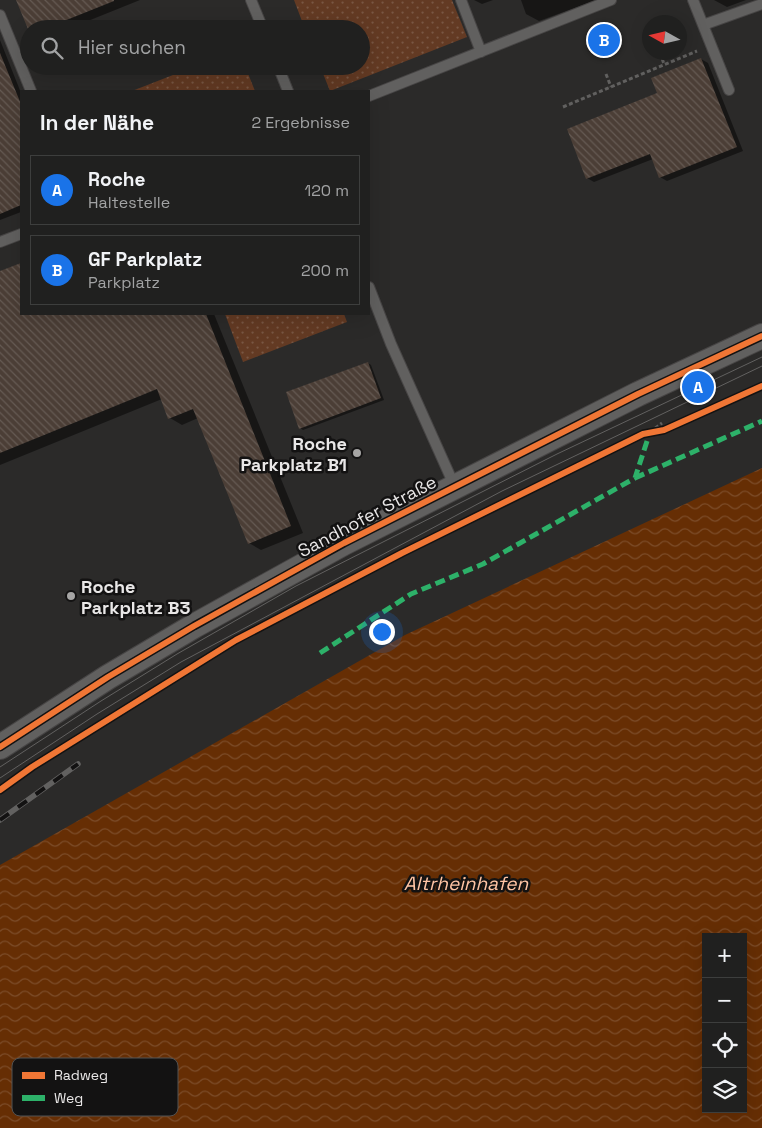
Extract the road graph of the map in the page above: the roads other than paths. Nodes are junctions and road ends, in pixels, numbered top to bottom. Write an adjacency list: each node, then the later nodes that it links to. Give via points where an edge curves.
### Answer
1 (251, 0): 7 (lane)
2 (460, 0): 9 (lane)
3 (611, 0): 9 (lane)
4 (693, 0): 8 (lane)
5 (762, 4): 8 (lane)
6 (0, 15): 10 (lane)
7 (259, 20)
8 (703, 25): 15 (lane)
9 (481, 52): 16 (lane)
10 (20, 64)
11 (24, 75): 13 (lane)
12 (282, 75): 14 (lane)
13 (31, 90)
14 (288, 90)
15 (729, 90)
16 (370, 96)
17 (20, 234): 18 (lane)
18 (0, 242)
19 (370, 290): 21 (lane)
20 (762, 336): 21 (street, Sandhofer Straße, via 638,394)
21 (454, 487): 22 (street, Sandhofer Straße, via 194,626)
22 (0, 747)

